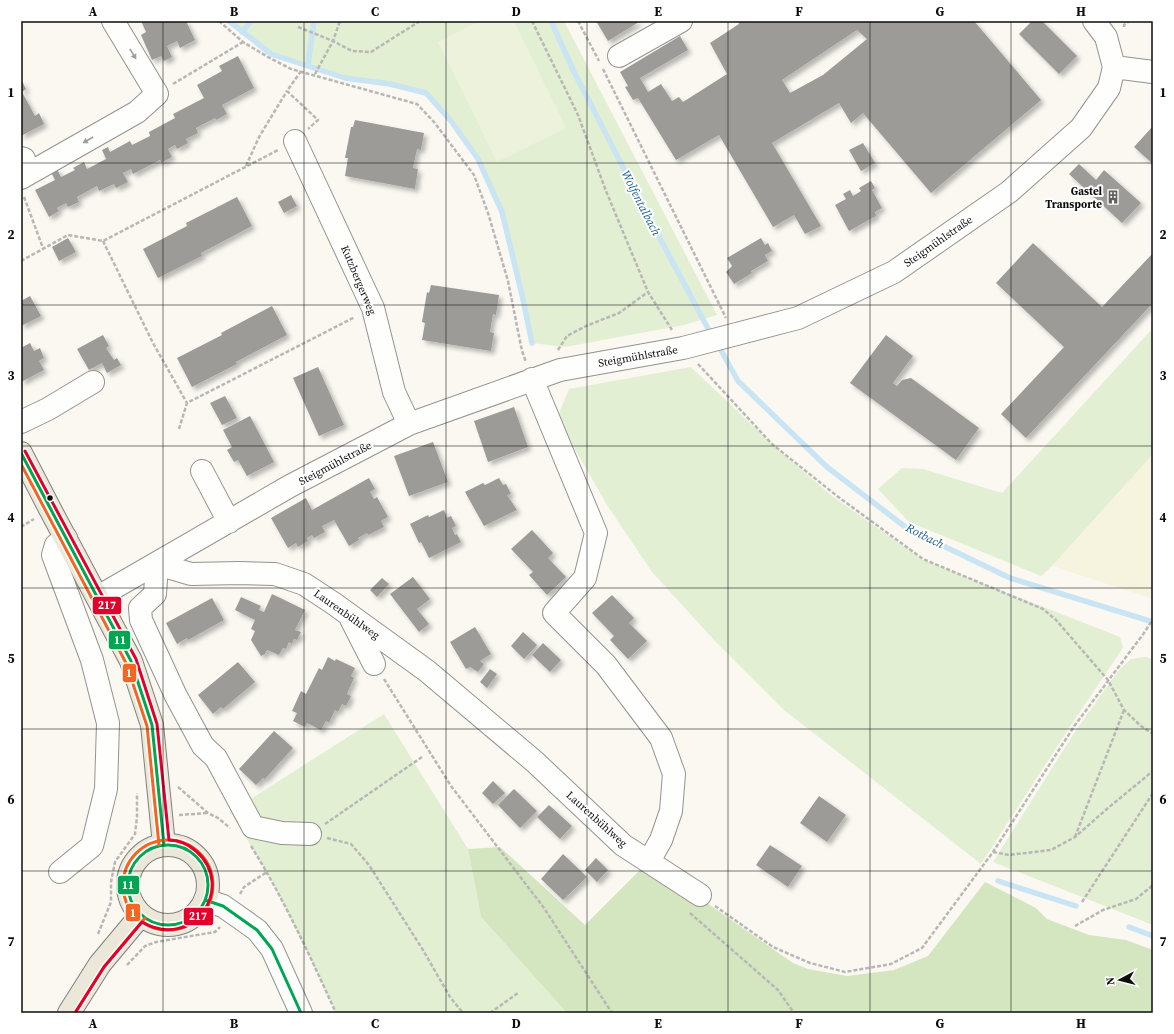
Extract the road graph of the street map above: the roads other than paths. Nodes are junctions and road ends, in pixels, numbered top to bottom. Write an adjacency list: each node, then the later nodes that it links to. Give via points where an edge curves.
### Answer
1 (113, 21): 8 (street, one-way to 8, via 157,94 138,112)
2 (681, 21): 4 (street)
3 (1094, 21): 5 (street, via 1106,37)
4 (619, 56)
5 (1112, 58): 6 (street); 9 (street, Steigmühlstraße, via 1109,88 1081,128 1009,192 894,272 798,318 683,348 560,370)
6 (1153, 72)
7 (295, 140): 12 (street, Kutzbergerweg, via 373,308 394,392)
8 (22, 172)
9 (532, 379): 12 (street, Steigmühlstraße); 23 (street, via 596,533 586,578 554,613 606,666 661,738 674,774 671,811 661,840)
10 (93, 382): 11 (street)
11 (21, 422)
12 (408, 424): 15 (street, Steigmühlstraße, via 290,486)
13 (21, 453): 16 (main road)
14 (202, 471): 15 (street)
15 (229, 522): 17 (street, Steigmühlstraße)
16 (66, 538): 18 (main road); 24 (street, via 56,545 53,555 92,660 108,723 106,789 92,846)
17 (157, 564): 18 (street, Steigmühlstraße); 19 (street, Laurenbühlweg, via 191,574 275,574 304,584); 21 (street, via 155,594 140,608 141,620 176,696 203,746 216,758 253,827 282,833)
18 (98, 597): 22 (main road, via 131,661 152,725)
19 (348, 614): 20 (street); 23 (street, Laurenbühlweg, via 427,671 535,762 623,845)
20 (374, 664)
21 (310, 834)
22 (164, 845): 25 (main road, via 180,847 194,855 204,868 208,884); 27 (main road, via 149,849 137,859 130,872 128,888 132,903)
23 (649, 861): 26 (street, Laurenbühlweg)
24 (60, 872)
25 (205, 900): 27 (main road, via 199,910 180,923 160,924); 29 (street, via 223,906 257,930 272,949)
26 (693, 902)
27 (141, 915): 28 (main road, via 100,964)
28 (69, 1013)
29 (301, 1013)

